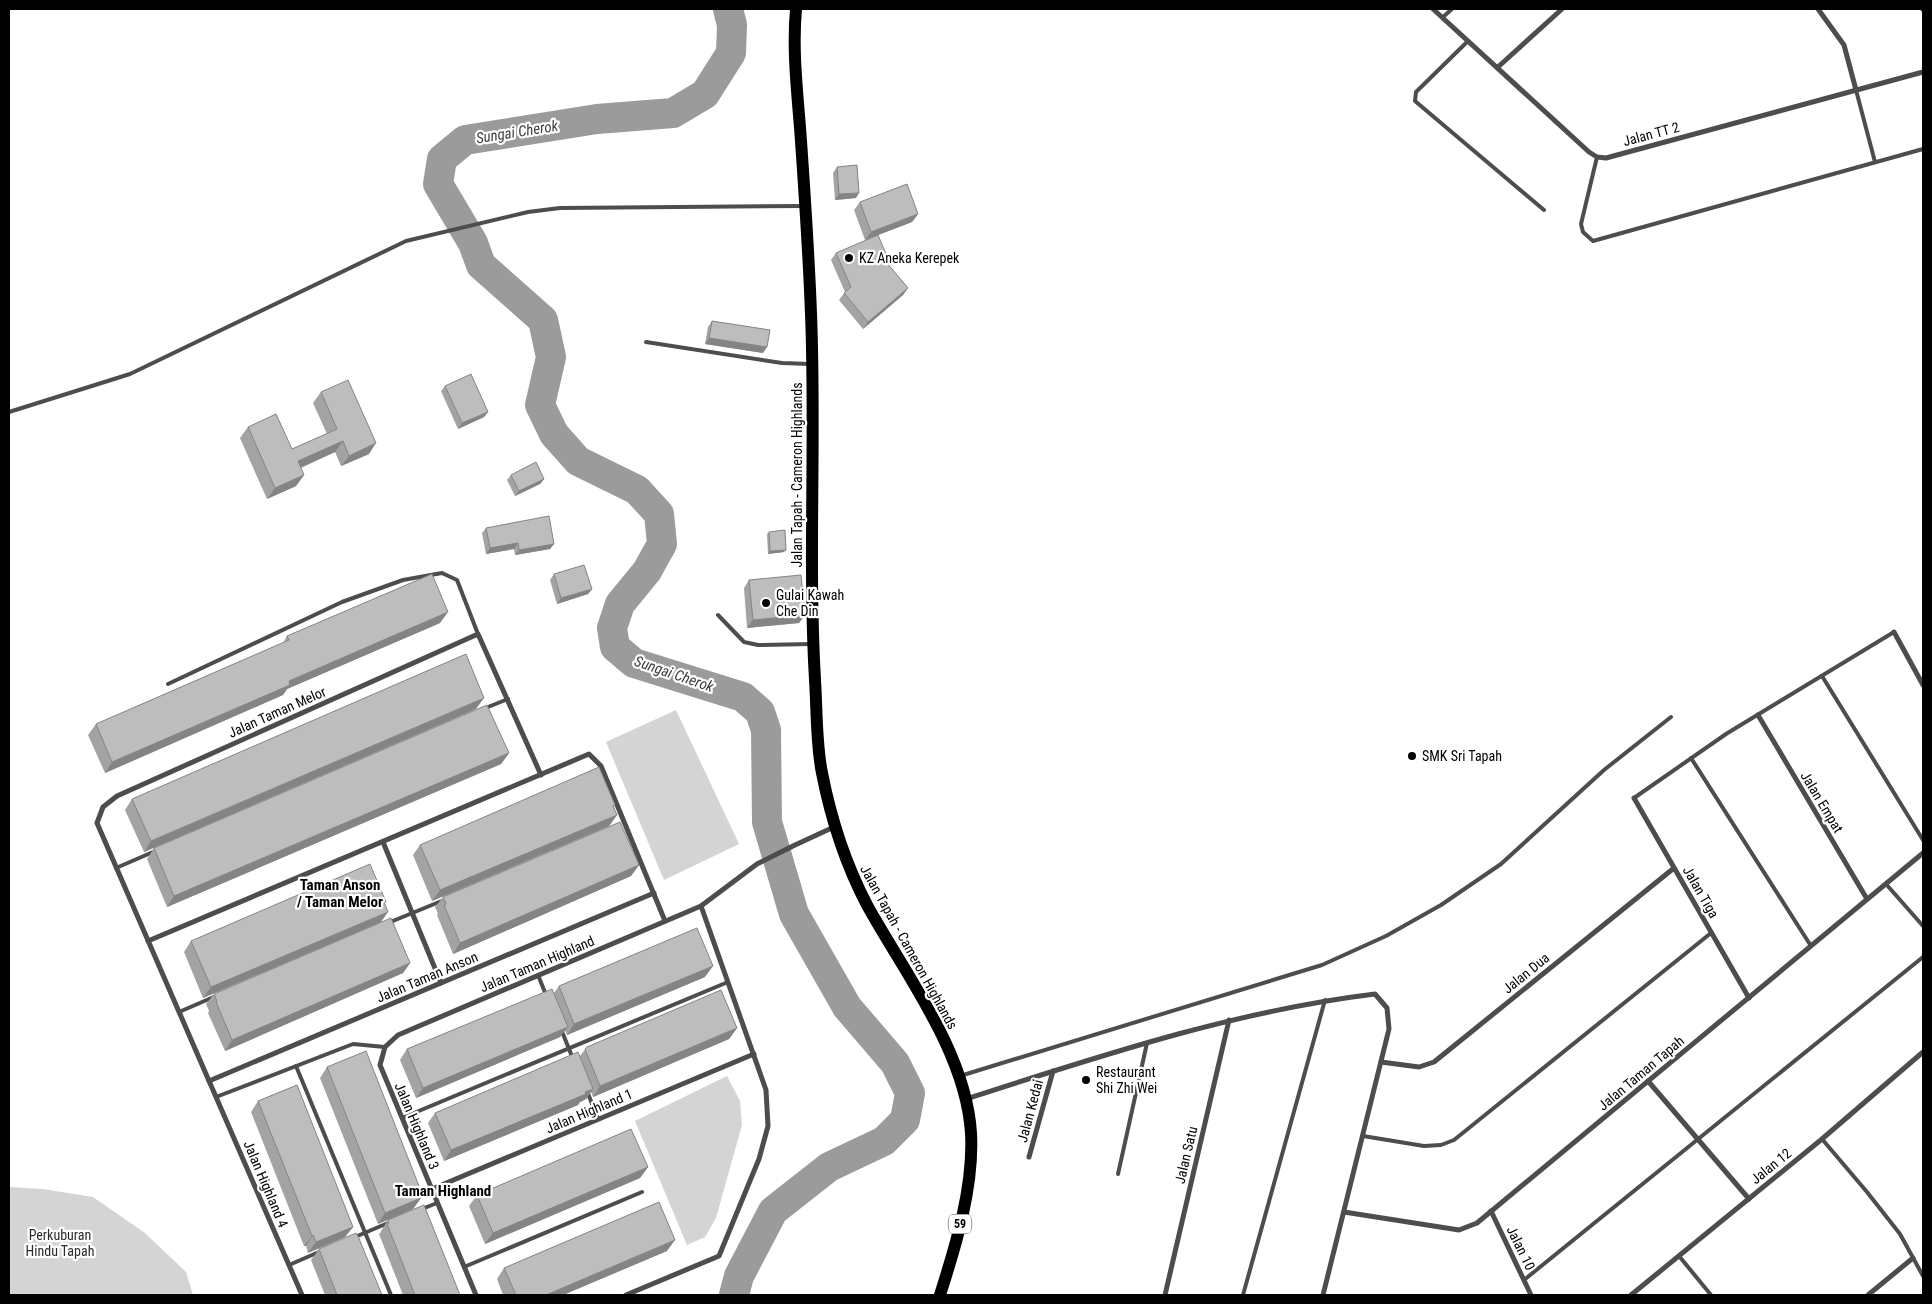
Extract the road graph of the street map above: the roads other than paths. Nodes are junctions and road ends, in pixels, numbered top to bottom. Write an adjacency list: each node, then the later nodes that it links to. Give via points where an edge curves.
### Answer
1 (796, 9): 14 (main road, Jalan Tapah - Cameron Highlands / 59, via 794,40)
2 (1433, 9): 6 (street)
3 (1452, 9): 6 (lane)
4 (1562, 9): 8 (street)
5 (1818, 9): 10 (street, via 1844,45)
6 (1443, 17): 7 (street)
7 (1468, 41): 8 (street); 15 (lane, via 1416,92 1415,101)
8 (1498, 67): 12 (street)
9 (1923, 72): 10 (street, Jalan TT 2)
10 (1856, 90): 12 (street, Jalan TT 2, via 1606,158); 13 (lane)
11 (1923, 149): 13 (lane)
12 (1597, 157): 13 (lane, via 1581,224 1583,232 1593,241)
13 (1875, 162)
14 (806, 206): 17 (main road, Jalan Tapah - Cameron Highlands / 59); 18 (lane, via 560,208 528,212 406,241 130,374)
15 (1544, 210)
16 (646, 342): 17 (lane, via 782,363)
17 (812, 364): 22 (main road, Jalan Tapah - Cameron Highlands / 59)
18 (9, 412)
19 (718, 615): 22 (lane, via 744,642 758,645)
20 (1894, 632): 23 (lane); 25 (street)
21 (478, 634): 24 (lane, via 457,580 442,573 403,580 342,602); 26 (street); 33 (street, Jalan Taman Melor, via 117,796 103,807)
22 (813, 644): 36 (main road, Jalan Tapah - Cameron Highlands / 59, via 821,770)
23 (1822, 676): 28 (lane); 37 (lane)
24 (168, 684)
25 (1923, 685)
26 (508, 699): 27 (lane); 31 (street)
27 (480, 711)
28 (1758, 715): 30 (lane); 46 (street, Jalan Empat)
29 (1671, 717): 75 (lane, via 1604,770 1501,864 1441,905 1386,936 1322,965)
30 (1691, 758): 32 (lane); 54 (lane)
31 (541, 775): 34 (street, via 589,754 601,766); 38 (street)
32 (1634, 798): 42 (street, Jalan Tiga)
33 (97, 823): 41 (street, Jalan Highland 4)
34 (625, 823): 35 (lane); 44 (street)
35 (616, 827)
36 (835, 827): 47 (street, Jalan Taman Highland, via 757,864); 75 (main road, Jalan Tapah - Cameron Highlands / 59, via 866,903 931,1015)
37 (1923, 840)
38 (383, 842): 48 (street); 53 (street)
39 (162, 848): 41 (lane)
40 (1923, 853): 43 (street, Jalan Taman Tapah)
41 (116, 868): 53 (street, Jalan Highland 4)
42 (1674, 868): 52 (street, Jalan Tiga); 71 (street, Jalan Dua, via 1434,1062 1419,1067)
43 (1886, 884): 46 (street, Jalan Taman Tapah); 51 (lane)
44 (654, 893): 49 (street); 58 (street, Jalan Taman Anson)
45 (448, 898): 48 (lane)
46 (1867, 900): 54 (street, Jalan Taman Tapah)
47 (700, 906): 49 (street, Jalan Taman Highland); 57 (street)
48 (412, 913): 50 (lane); 58 (street)
49 (665, 921): 56 (street, Jalan Taman Highland)
50 (385, 924)
51 (1923, 926)
52 (1711, 932): 60 (street, Jalan Tiga); 83 (lane, via 1454,1140 1424,1146)
53 (148, 941): 63 (street, Jalan Highland 4)
54 (1811, 946): 60 (street, Jalan Taman Tapah)
55 (1923, 957): 85 (lane)
56 (538, 975): 62 (lane); 67 (street, Jalan Taman Highland, via 398,1035)
57 (728, 982): 68 (lane); 70 (street)
58 (441, 983): 76 (street, Jalan Taman Anson)
59 (224, 993): 63 (lane)
60 (1749, 998): 77 (street, Jalan Taman Tapah)
61 (1325, 1000): 64 (street); 71 (street, via 1375,994 1386,1008 1389,1029); 111 (lane)
62 (550, 1003)
63 (179, 1012): 76 (street, Jalan Highland 4)
64 (1229, 1020): 66 (street); 110 (street, Jalan Satu)
65 (557, 1021): 68 (lane)
66 (1147, 1043): 74 (street); 87 (lane)
67 (385, 1047): 72 (lane, via 353,1044); 81 (street, Jalan Highland 3, via 380,1065)
68 (569, 1048): 73 (lane); 81 (lane)
69 (1923, 1052): 84 (street, Jalan 12)
70 (754, 1054): 82 (street, Jalan Highland 1); 108 (street, via 766,1090 768,1126 719,1256)
71 (1381, 1062): 83 (street)
72 (296, 1066): 79 (lane); 96 (lane)
73 (576, 1066)
74 (1052, 1071): 80 (street); 86 (street, Jalan Kedai)
75 (960, 1076): 80 (main road, Jalan Tapah - Cameron Highlands / 59)
76 (209, 1081): 79 (street, Jalan Highland 4)
77 (1648, 1082): 85 (street); 93 (street, Jalan Taman Tapah)
78 (584, 1084): 82 (lane)
79 (216, 1097): 101 (street, Jalan Highland 4)
80 (966, 1100): 109 (main road, Jalan Tapah - Cameron Highlands / 59, via 971,1132 969,1187)
81 (402, 1118): 88 (street, Jalan Highland 3)
82 (598, 1119): 88 (street, Jalan Highland 1)
83 (1363, 1136): 94 (street)
84 (1822, 1138): 90 (street, Jalan 12); 100 (lane, via 1900,1234)
85 (1699, 1140): 90 (street); 104 (lane)
86 (1030, 1157)
87 (1118, 1174)
88 (432, 1189): 91 (street, Jalan Highland 3)
89 (642, 1192): 102 (lane)
90 (1749, 1199): 99 (street, Jalan 12)
91 (437, 1203): 92 (lane); 102 (street, Jalan Highland 3)
92 (419, 1210)
93 (1491, 1211): 94 (street, Jalan Taman Tapah, via 1477,1223 1459,1230); 104 (street, Jalan 10)
94 (1344, 1212): 112 (street)
95 (392, 1222): 96 (lane)
96 (365, 1233): 97 (lane); 106 (lane)
97 (348, 1240)
98 (323, 1251): 101 (lane)
99 (1679, 1256): 114 (street, Jalan 12); 115 (lane)
100 (1913, 1258): 103 (lane); 116 (street)
101 (288, 1265): 105 (street, Jalan Highland 4)
102 (464, 1267): 107 (street, Jalan Highland 3)
103 (1923, 1276)
104 (1524, 1280): 113 (street, Jalan 10)
105 (302, 1295)
106 (391, 1295)
107 (476, 1295)
108 (626, 1295)
109 (940, 1295)
110 (1164, 1295)
111 (1243, 1295)
112 (1322, 1295)
113 (1531, 1295)
114 (1631, 1295)
115 (1711, 1295)
116 (1868, 1295)

